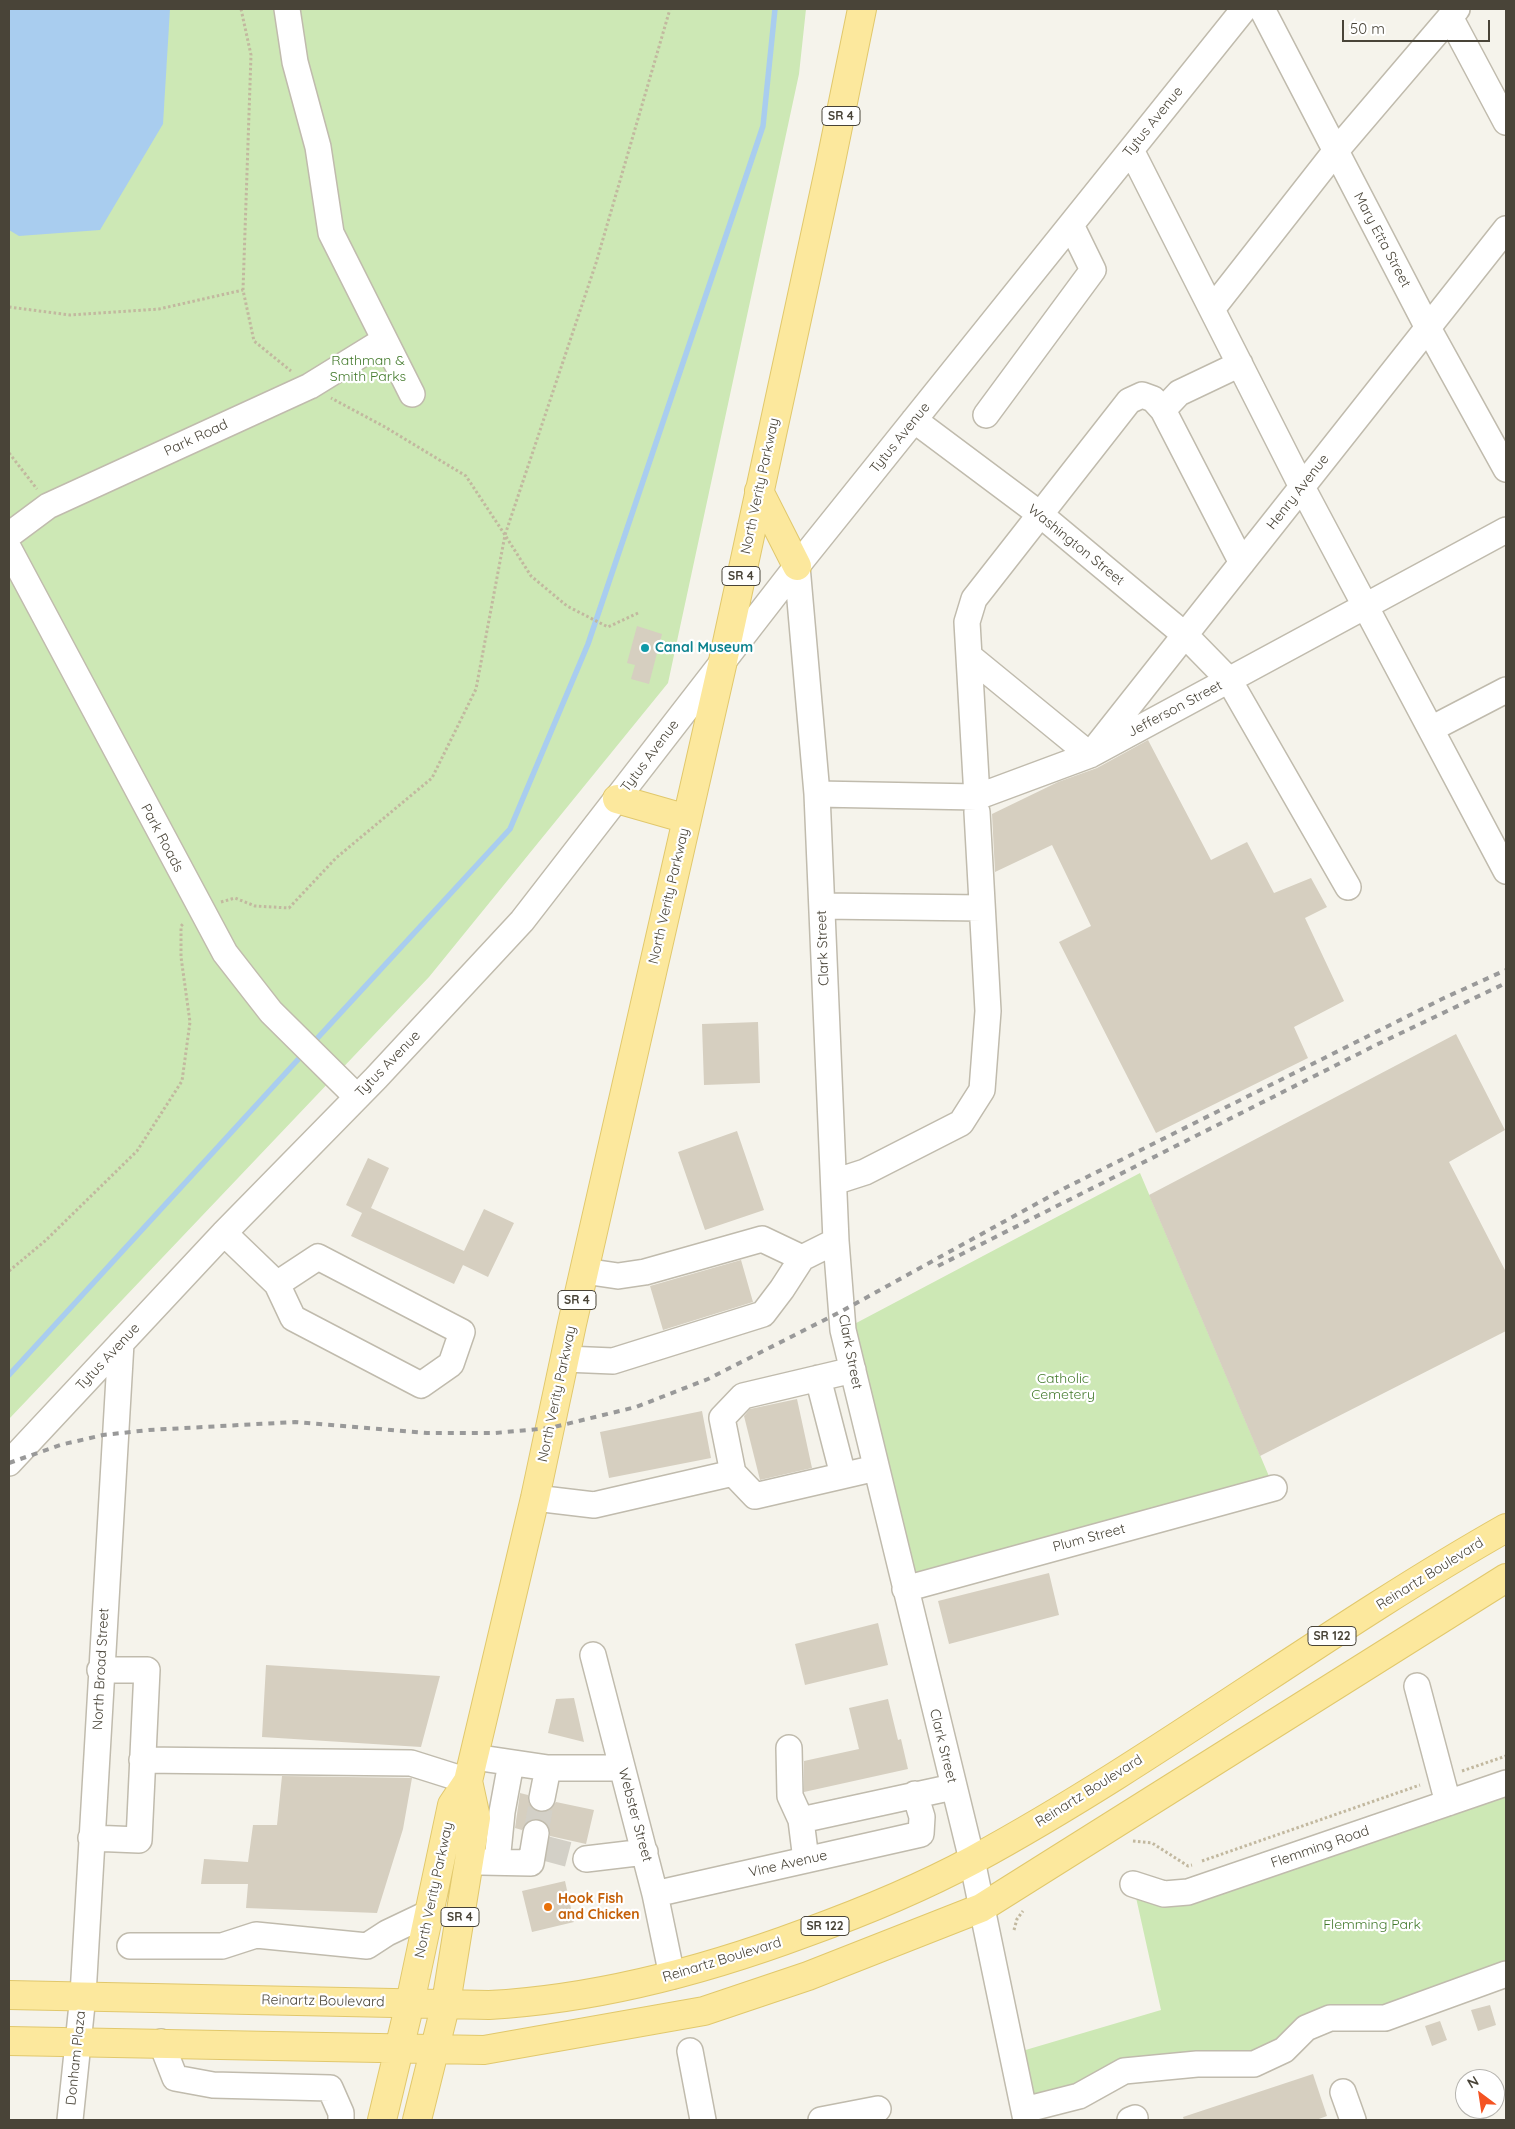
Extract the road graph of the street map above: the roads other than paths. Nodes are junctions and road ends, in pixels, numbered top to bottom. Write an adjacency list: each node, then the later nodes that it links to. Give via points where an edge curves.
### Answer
1 (287, 9): 13 (street, via 295,62 318,147 332,233)
2 (862, 9): 21 (main road, North Verity Parkway / SR 4)
3 (1244, 9): 7 (street, Tytus Avenue)
4 (1262, 9): 8 (street, Mary Etta Street)
5 (1454, 13): 6 (street); 8 (street)
6 (1506, 122)
7 (1131, 150): 9 (street, Tytus Avenue); 11 (street)
8 (1335, 152): 11 (street); 12 (street, Mary Etta Street)
9 (1070, 225): 17 (street, via 1093,270); 18 (street, Tytus Avenue)
10 (1506, 229): 12 (street, Henry Avenue)
11 (1212, 309): 14 (street)
12 (1428, 328): 19 (street, Mary Etta Street); 20 (street, Henry Avenue)
13 (384, 340): 15 (street); 24 (street, Park Road, via 310,386 48,506)
14 (1240, 364): 16 (street, via 1179,394); 20 (street)
15 (412, 394)
16 (1163, 410): 22 (street, via 1153,399 1142,395 1129,401); 26 (street)
17 (986, 415)
18 (914, 420): 22 (street, Washington Street); 27 (street, Tytus Avenue)
19 (1506, 469)
20 (1302, 487): 26 (street, Henry Avenue); 28 (street)
21 (759, 491): 27 (main road); 31 (main road, North Verity Parkway / SR 4)
22 (1041, 515): 29 (street, Washington Street); 30 (street, via 974,599 967,622)
23 (1506, 530): 28 (street, Jefferson Street)
24 (9, 535)
25 (9, 549): 44 (street, Park Roads, via 225,953 271,1012)
26 (1242, 563): 29 (street, Henry Avenue)
27 (797, 566): 31 (street, Tytus Avenue); 36 (street, Clark Street)
28 (1365, 606): 32 (street, Jefferson Street); 34 (street)
29 (1185, 635): 32 (street, Washington Street); 35 (street, Henry Avenue)
30 (969, 656): 35 (street); 38 (street)
31 (723, 661): 37 (street, Tytus Avenue); 39 (main road, North Verity Parkway / SR 4)
32 (1229, 680): 35 (street, Jefferson Street); 41 (street, Washington Street)
33 (1506, 690): 34 (street)
34 (1431, 729): 40 (street)
35 (1090, 755): 38 (street, Jefferson Street)
36 (817, 794): 38 (street, Jefferson Street); 42 (street, Clark Street)
37 (617, 799): 39 (main road); 44 (street, Tytus Avenue, via 522,921)
38 (977, 804): 43 (street)
39 (687, 819): 49 (main road, North Verity Parkway / SR 4)
40 (1506, 871)
41 (1348, 887)
42 (822, 906): 43 (street); 45 (street, Clark Street)
43 (982, 908): 45 (street, via 988,1010 982,1090 961,1123 865,1172)
44 (357, 1097): 46 (street, Tytus Avenue)
45 (834, 1182): 47 (street, Clark Street)
46 (224, 1234): 50 (street); 51 (street, Tytus Avenue)
47 (836, 1241): 48 (street); 53 (street, Clark Street, via 844,1330)
48 (802, 1258): 49 (street, via 762,1239 645,1272 618,1276); 52 (street, via 763,1314 613,1361)
49 (584, 1271): 52 (main road, North Verity Parkway / SR 4)
50 (276, 1284): 50 (street, via 293,1318 421,1386 451,1364 462,1332 318,1257)
51 (120, 1343): 55 (street, Tytus Avenue); 65 (street, North Broad Street)
52 (565, 1359): 60 (main road, North Verity Parkway / SR 4)
53 (853, 1370): 54 (street); 56 (street, Clark Street)
54 (818, 1378): 57 (street, via 743,1396 722,1418); 58 (street)
55 (9, 1463)
56 (876, 1468): 58 (street); 63 (street, Clark Street)
57 (733, 1473): 58 (street, via 754,1496); 60 (street, via 594,1505)
58 (842, 1475)
59 (1274, 1488): 63 (street, Plum Street)
60 (535, 1498): 72 (main road, North Verity Parkway / SR 4)
61 (1506, 1528): 86 (main road, Reinartz Boulevard / SR 122, via 1436,1568 1185,1732)
62 (1506, 1578): 91 (main road)
63 (905, 1588): 74 (street, Clark Street)
64 (593, 1654): 71 (street, Webster Street)
65 (100, 1670): 68 (street, via 147,1670); 80 (street, North Broad Street)
66 (1417, 1686): 77 (street)
67 (789, 1748): 79 (street, via 790,1796)
68 (142, 1760): 72 (street, via 411,1763); 80 (street, via 139,1840)
69 (511, 1763): 70 (street); 72 (street); 88 (street)
70 (548, 1768): 71 (street); 76 (street)
71 (622, 1768): 83 (street, Webster Street)
72 (471, 1769): 87 (main road, North Verity Parkway / SR 4, via 476,1818); 92 (main road, North Verity Parkway / SR 4, via 452,1805)
73 (1506, 1783): 77 (street, Flemming Road)
74 (953, 1788): 75 (street); 86 (street, Clark Street)
75 (915, 1794): 78 (street); 82 (street, Vine Avenue, via 922,1817 921,1834)
76 (542, 1798)
77 (1448, 1803): 89 (street, Flemming Road, via 1188,1892 1164,1894)
78 (847, 1810): 79 (street); 82 (street)
79 (801, 1820): 85 (street)
80 (91, 1838): 97 (street, North Broad Street)
81 (538, 1842): 88 (street, via 531,1863)
82 (855, 1849): 85 (street, Vine Avenue)
83 (644, 1852): 84 (street); 90 (street, Webster Street)
84 (586, 1859)
85 (806, 1860): 90 (street, Vine Avenue)
86 (972, 1860): 91 (street, Clark Street); 95 (main road, Reinartz Boulevard / SR 122, via 876,1907 722,1962)
87 (468, 1862): 88 (street); 99 (main road, North Verity Parkway / SR 4)
88 (497, 1862)
89 (1132, 1884)
90 (655, 1894): 95 (street, Webster Street)
91 (981, 1908): 104 (main road, via 808,1976 704,2011 484,2050); 108 (street, Clark Street)
92 (429, 1913): 93 (street, via 366,1946 256,1934 222,1946); 98 (main road, North Verity Parkway / SR 4)
93 (130, 1946)
94 (1506, 1974): 108 (street, via 1385,2018 1330,2018 1306,2028 1284,2050 1254,2064 1197,2064 1124,2071 1079,2096)
95 (672, 1976): 99 (main road, Reinartz Boulevard / SR 122, via 529,2003)
96 (9, 1995): 97 (main road, Reinartz Boulevard / SR 122)
97 (83, 1995): 98 (main road, Reinartz Boulevard / SR 122); 101 (street, Donham Plaza)
98 (410, 2003): 99 (main road, Reinartz Boulevard / SR 122); 103 (main road, SR 4)
99 (446, 2003): 104 (main road, North Verity Parkway / SR 4)
100 (9, 2040): 101 (main road)
101 (79, 2040): 102 (main road); 109 (street, Donham Plaza)
102 (162, 2042): 103 (main road); 110 (street, via 175,2078 213,2085 330,2088 342,2113)
103 (398, 2050): 104 (main road); 111 (main road, SR 4)
104 (433, 2050): 112 (main road, SR 4)
105 (690, 2051): 113 (street)
106 (1343, 2092): 115 (street)
107 (878, 2109): 114 (street)
108 (1025, 2115)
109 (70, 2120)
110 (341, 2120)
111 (382, 2120)
112 (417, 2120)
113 (703, 2120)
114 (821, 2120)
115 (1353, 2120)

